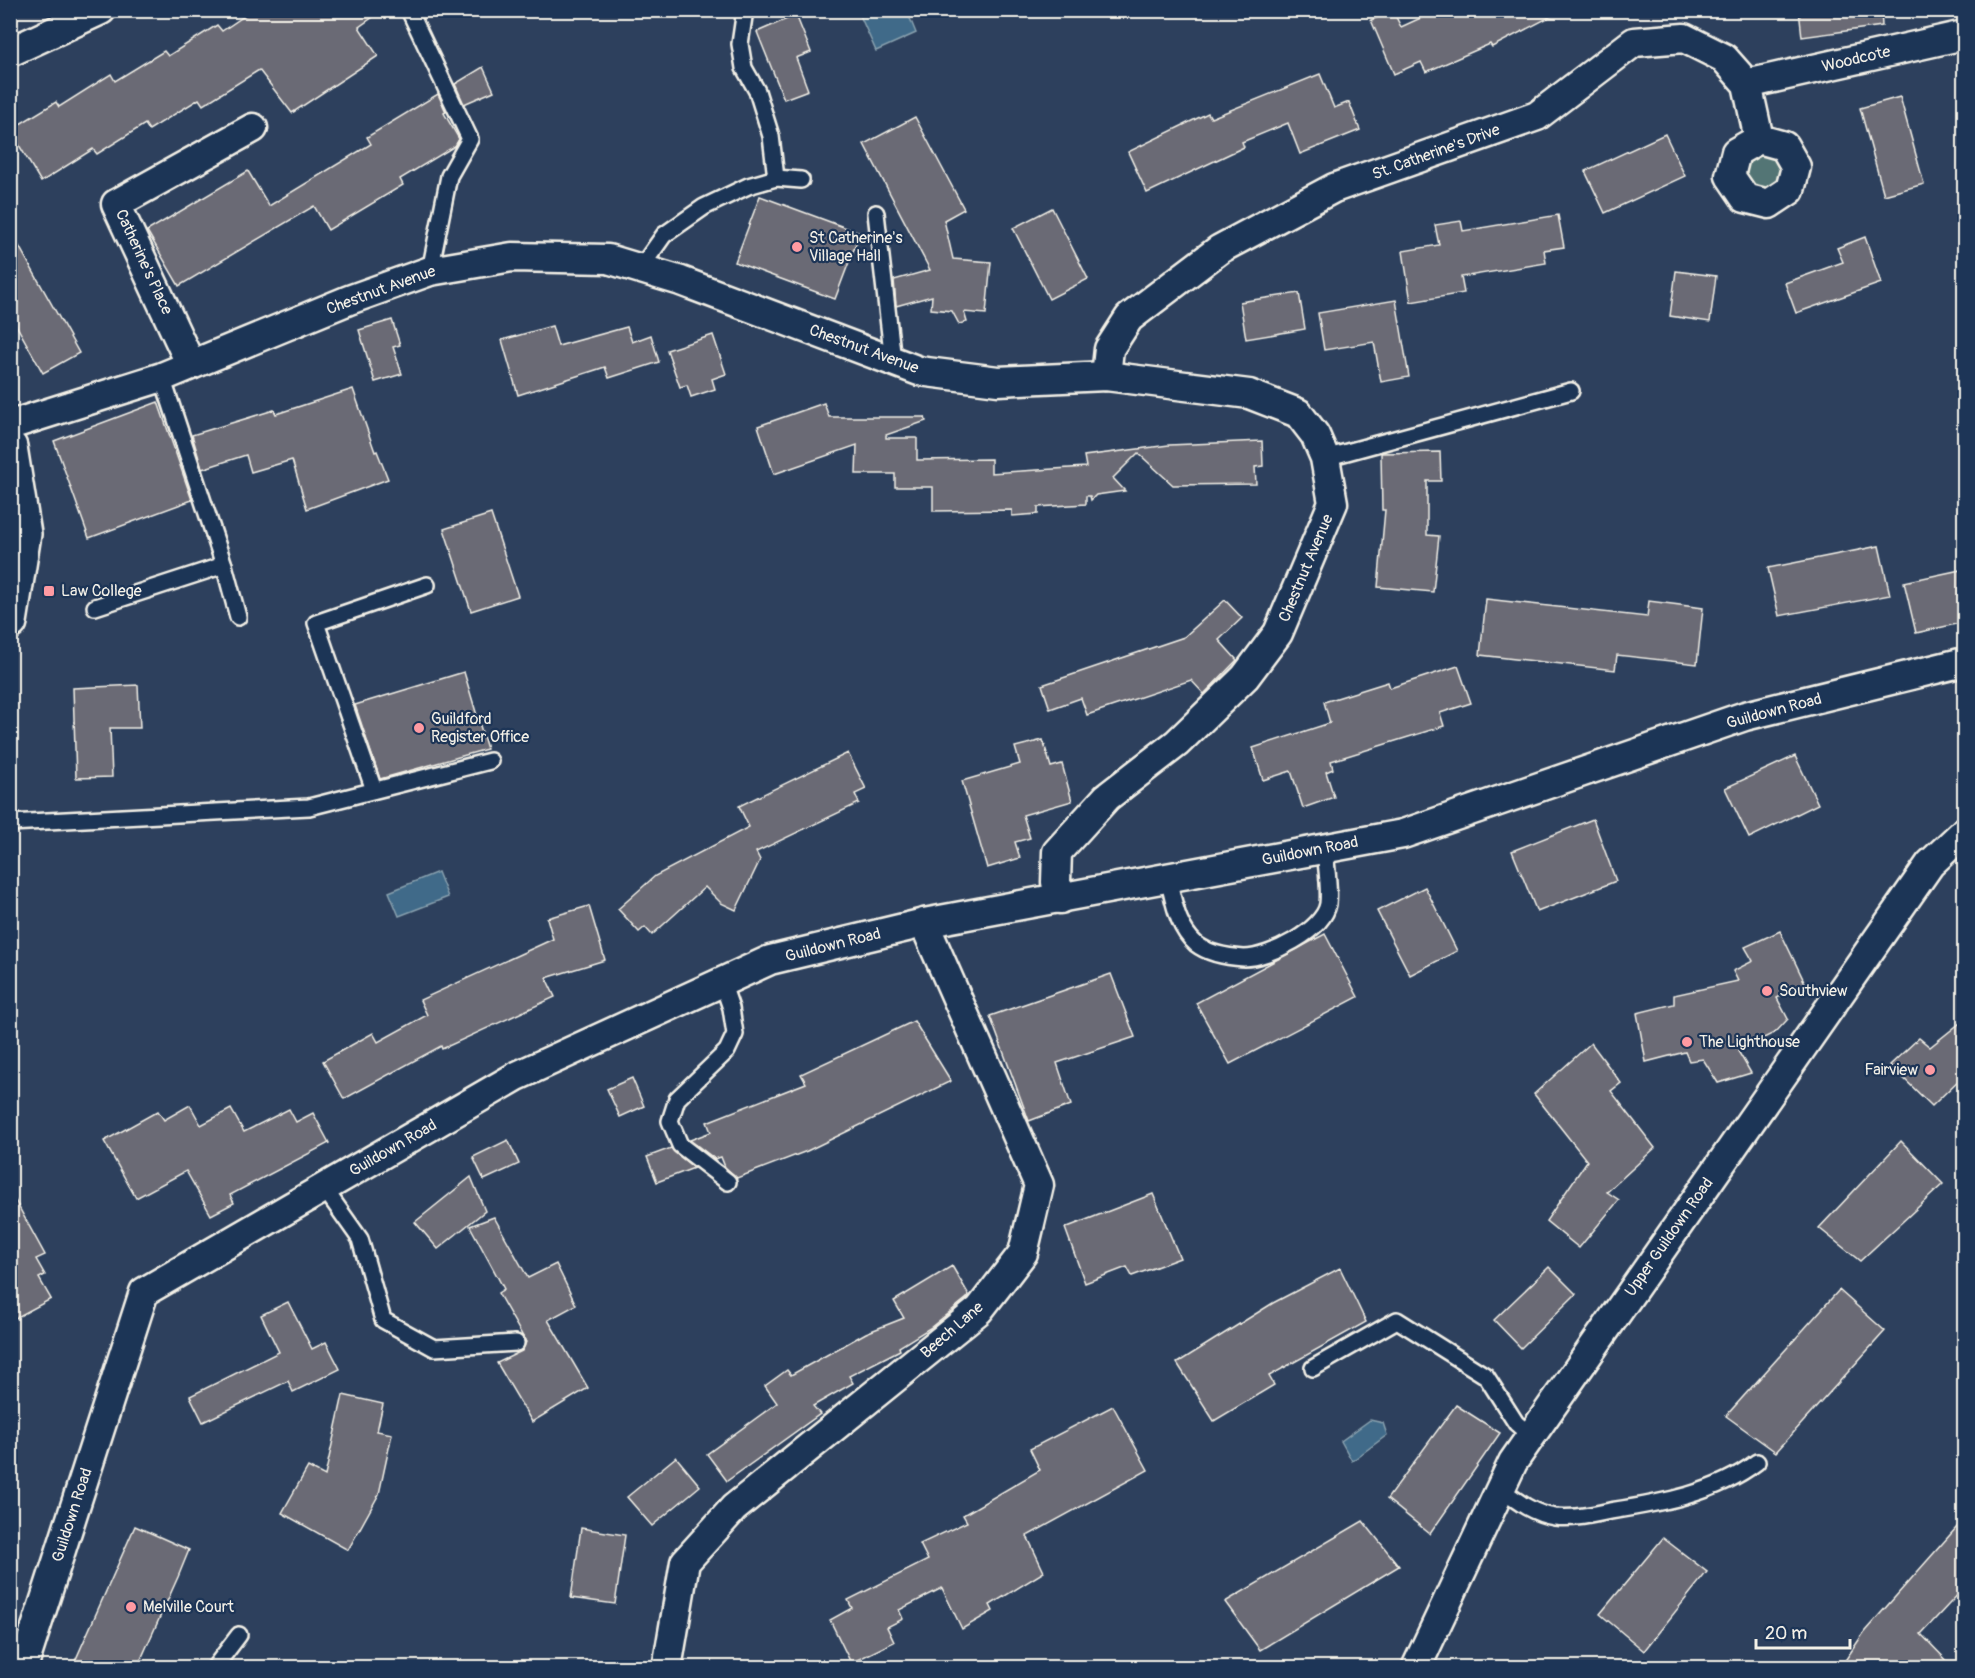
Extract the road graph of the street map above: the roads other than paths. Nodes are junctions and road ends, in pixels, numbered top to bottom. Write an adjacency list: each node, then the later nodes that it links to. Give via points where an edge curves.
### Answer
1 (101, 10): 5 (street)
2 (409, 10): 13 (lane, via 470,139 449,176)
3 (745, 10): 9 (lane, via 740,44 744,68 757,91 771,136)
4 (1965, 35): 6 (street, Woodcote)
5 (10, 52)
6 (1747, 84): 8 (street, St. Catherine's Drive); 16 (street, St. Catherine's Drive, via 1724,58 1684,38 1634,42 1537,116 1334,188 1220,249 1129,318 1109,349)
7 (253, 128): 15 (street, Catherine's Place, via 116,204)
8 (1759, 139)
9 (776, 178): 10 (lane); 12 (lane, via 748,186 704,207 664,235)
10 (801, 180)
11 (876, 213): 14 (lane)
12 (640, 268): 13 (street, Chestnut Avenue, via 608,259 512,257); 14 (street, Chestnut Avenue)
13 (430, 271): 15 (street, Chestnut Avenue)
14 (893, 361): 16 (street, Chestnut Avenue, via 919,371 998,381)
15 (191, 365): 17 (street, Chestnut Avenue)
16 (1106, 376): 21 (street, Chestnut Avenue, via 1249,394 1298,413 1315,435)
17 (162, 377): 19 (street, Chestnut Avenue); 23 (lane)
18 (1571, 391): 21 (lane)
19 (10, 425)
20 (10, 447): 22 (main road)
21 (1324, 458): 35 (street, Chestnut Avenue, via 1333,503 1278,633 1245,677 1177,743 1107,796 1057,852)
22 (17, 534): 27 (main road)
23 (224, 565): 25 (lane); 26 (lane)
24 (427, 585): 30 (lane, via 316,623)
25 (95, 607)
26 (238, 617)
27 (10, 622)
28 (1965, 662): 33 (street, Guildown Road, via 1746,716 1402,834)
29 (489, 761): 30 (lane)
30 (374, 790): 31 (lane, via 309,807)
31 (10, 823)
32 (1965, 832): 42 (street, Upper Guildown Road, via 1930,864)
33 (1325, 849): 34 (street, Guildown Road); 34 (lane, via 1328,905 1317,926 1291,943 1246,958 1215,954 1197,945 1179,924)
34 (1168, 878): 35 (street, Guildown Road)
35 (1060, 898): 36 (street, Guildown Road)
36 (924, 923): 37 (street, Guildown Road, via 770,960); 48 (street, Beech Lane, via 1039,1185 1023,1253 979,1310 734,1508 685,1562)
37 (722, 982): 38 (lane, via 735,1034 727,1051 676,1099 670,1121 680,1145); 39 (street, Guildown Road, via 517,1076)
38 (728, 1182)
39 (324, 1188): 40 (lane, via 360,1239 383,1320 434,1348); 46 (street, Guildown Road, via 144,1292)
40 (516, 1343)
41 (1313, 1368): 42 (lane, via 1397,1320 1486,1376 1516,1423)
42 (1531, 1436): 44 (street, Upper Guildown Road, via 1513,1462)
43 (1757, 1462): 44 (lane, via 1740,1475 1705,1490 1576,1517 1530,1509)
44 (1502, 1490): 49 (street, Upper Guildown Road)
45 (239, 1635): 47 (lane)
46 (23, 1668)
47 (214, 1668)
48 (667, 1668)
49 (1416, 1668)

